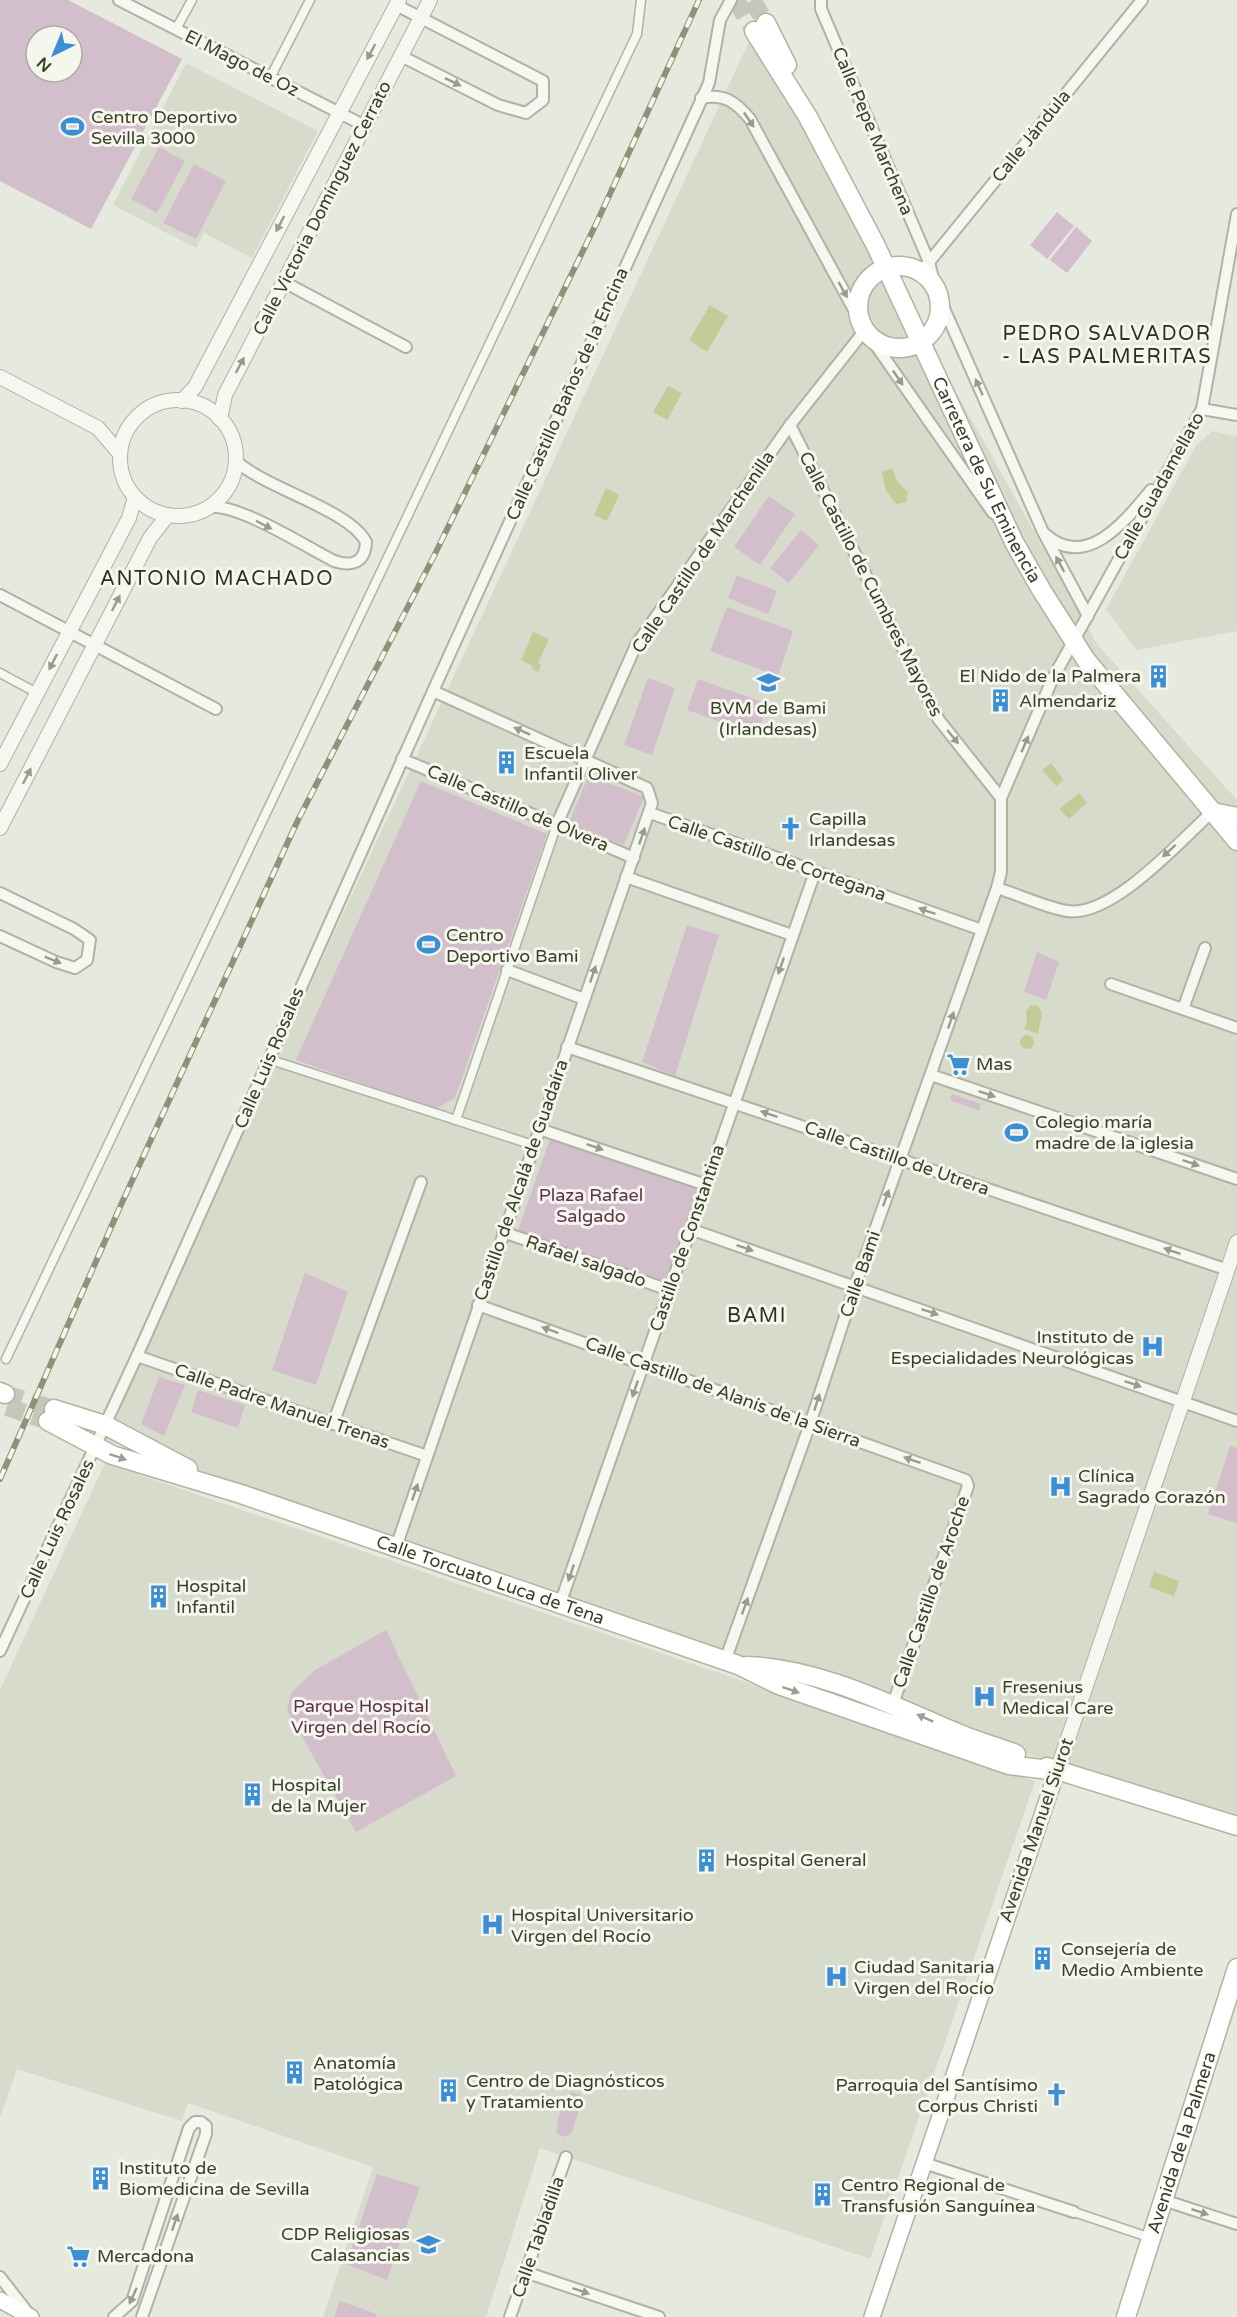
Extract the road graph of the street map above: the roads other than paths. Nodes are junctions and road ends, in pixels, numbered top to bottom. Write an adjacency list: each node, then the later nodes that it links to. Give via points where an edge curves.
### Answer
1 (119, 0): 12 (street, El Mago de Oz)
2 (192, 0): 12 (street)
3 (310, 0): 14 (street)
4 (430, 0): 10 (street, Calle Victoria Domínguez Cerrato)
5 (641, 0): 95 (street, via 637,34)
6 (731, 0): 15 (street, Calle Castillo Baños de la Encina, via 720,20 709,83)
7 (821, 0): 20 (street, Calle Pepe Marchena, via 821,9)
8 (1142, 0): 20 (street, Calle Jándula)
9 (397, 3): 10 (street); 16 (street, Calle Victoria Domínguez Cerrato, one-way to 16)
10 (420, 18): 13 (street, Calle Victoria Domínguez Cerrato); 13 (street, one-way to 10, via 516,111 526,113 543,100 543,81)
11 (760, 27): 21 (main road, Carretera de Su Eminencia)
12 (176, 29): 14 (street, El Mago de Oz)
13 (401, 56): 17 (street, Calle Victoria Domínguez Cerrato)
14 (270, 78): 16 (street, El Mago de Oz)
15 (701, 98): 24 (street, one-way to 24, via 714,95 735,102 750,119); 49 (street, Calle Castillo Baños de la Encina)
16 (339, 113): 17 (street, El Mago de Oz); 28 (street, Calle Victoria Domínguez Cerrato, one-way to 28, via 195,387)
17 (365, 126): 22 (street, Calle Victoria Domínguez Cerrato)
18 (1237, 214): 19 (street, Calle Guadamellato)
19 (1235, 236): 29 (street, Calle Guadamellato)
20 (925, 267): 21 (main road); 23 (main road)
21 (886, 268): 24 (main road, via 872,276 862,290 859,314); 25 (main road, Carretera de Su Eminencia)
22 (284, 282): 26 (street); 31 (street, Calle Victoria Domínguez Cerrato, one-way to 22, via 225,395)
23 (938, 293): 25 (main road, via 938,321); 41 (street, one-way to 23)
24 (865, 330): 25 (main road, via 891,348); 33 (street, Calle Castillo de Marchenilla); 42 (street, one-way to 42)
25 (921, 342): 42 (main road, Carretera de Su Eminencia)
26 (406, 347)
27 (0, 376): 34 (street)
28 (182, 401): 31 (street, via 207,408); 32 (street, via 155,405)
29 (1202, 409): 30 (street); 37 (street, Calle Guadamellato)
30 (1237, 415)
31 (220, 419): 36 (street, via 232,439)
32 (134, 420): 34 (street, via 116,429); 35 (street, via 124,436)
33 (790, 424): 53 (street, Calle Castillo de Marchenilla, via 636,645); 55 (street, Calle Castillo de Cumbres Mayores, one-way to 55, via 939,720)
34 (98, 428): 35 (street)
35 (120, 454): 38 (street, via 121,470)
36 (236, 461): 39 (street, via 228,488); 39 (street, one-way to 36, via 222,506 239,512 334,561 346,565 362,559 366,542 353,526 255,476)
37 (1168, 469): 41 (street, via 1124,524 1100,541 1076,546 1050,539); 44 (street, Calle Guadamellato)
38 (135, 497): 40 (street, via 150,509); 45 (street, via 129,518)
39 (209, 507): 40 (street, via 196,513)
40 (168, 515): 47 (street, one-way to 40, via 150,538)
41 (1043, 532): 44 (street, one-way to 41)
42 (1014, 542): 46 (main road, Carretera de Su Eminencia)
43 (0, 595): 45 (street)
44 (1088, 616): 46 (street, Calle Guadamellato)
45 (69, 631): 47 (street); 50 (street, one-way to 50)
46 (1073, 642): 55 (street, Calle Guadamellato, one-way to 46, via 1053,678); 56 (main road, Carretera de Su Eminencia)
47 (94, 645): 51 (street); 60 (street, one-way to 47)
48 (0, 673): 50 (street)
49 (432, 691): 52 (street, Calle Luis Rosales); 53 (street, Calle Castillo de Cortegana, one-way to 49)
50 (37, 693): 54 (street)
51 (216, 709)
52 (402, 759): 59 (street, Calle Castillo de Olvera); 77 (street, Calle Luis Rosales)
53 (586, 760): 57 (street, Calle Castillo de Cortegana, via 646,788 652,803); 59 (street, Calle Castillo de Marchenilla)
54 (0, 764)
55 (1001, 798): 65 (street, Calle Bami, via 1001,872)
56 (1212, 812): 58 (main road); 61 (main road, Carretera de Su Eminencia); 65 (street, one-way to 65, via 1123,893 1100,907 1069,911)
57 (650, 813): 62 (street, Castillo de Alcalá de Guadaíra, one-way to 57); 63 (street, Calle Castillo de Cortegana)
58 (1237, 817)
59 (557, 824): 62 (street, Calle Castillo de Olvera); 71 (street)
60 (0, 828)
61 (1237, 841)
62 (634, 858): 64 (street, Castillo de Alcalá de Guadaíra)
63 (814, 872): 67 (street, Calle Castillo de Cortegana, one-way to 63); 68 (street, Castillo de Constantina)
64 (626, 877): 68 (street); 73 (street, Castillo de Alcalá de Guadaíra, one-way to 64)
65 (997, 888): 67 (street, Calle Bami)
66 (0, 893): 69 (street, one-way to 66, via 75,968 87,960 90,940)
67 (982, 930): 78 (street, Calle Bami, one-way to 67)
68 (792, 935): 79 (street, Castillo de Constantina, one-way to 79)
69 (0, 936)
70 (1204, 948): 74 (street)
71 (507, 970): 73 (street); 80 (street)
72 (1111, 984): 74 (street)
73 (584, 999): 76 (street, Castillo de Alcalá de Guadaíra)
74 (1183, 1009): 75 (street)
75 (1237, 1028)
76 (567, 1047): 79 (street, Calle Castillo de Utrera); 81 (street, Castillo de Alcalá de Guadaíra)
77 (268, 1059): 80 (street); 94 (street, Calle Luis Rosales)
78 (932, 1075): 83 (street, Calle Bami); 84 (street, one-way to 84)
79 (735, 1102): 83 (street, Calle Castillo de Utrera, one-way to 79); 86 (street, Castillo de Constantina)
80 (456, 1120): 82 (street)
81 (539, 1129): 82 (street, Castillo de Alcalá de Guadaíra); 86 (street, one-way to 86)
82 (533, 1145): 88 (street, Castillo de Alcalá de Guadaíra)
83 (900, 1160): 90 (street, Calle Castillo de Utrera, one-way to 83); 91 (street, Calle Bami, one-way to 83)
84 (1237, 1179)
85 (421, 1182): 100 (street, Calle Padre Manuel Trenas)
86 (706, 1185): 87 (street, Castillo de Constantina)
87 (690, 1229): 91 (street, one-way to 91); 92 (street, Castillo de Constantina)
88 (503, 1232): 92 (street, Rafael salgado); 93 (street, Castillo de Alcalá de Guadaíra)
89 (1237, 1242): 90 (street, Avenida Manuel Siurot)
90 (1228, 1269): 97 (street, Avenida Manuel Siurot)
91 (855, 1286): 97 (street, one-way to 97); 101 (street, Calle Bami, one-way to 91)
92 (669, 1290): 96 (street, Castillo de Constantina)
93 (478, 1305): 96 (street, Calle Castillo de Alanís de la Sierra, one-way to 93); 103 (street, Castillo de Alcalá de Guadaíra)
94 (137, 1356): 100 (street, Calle Padre Manuel Trenas); 102 (street, Calle Luis Rosales)
95 (6, 1359)
96 (643, 1364): 101 (street, Calle Castillo de Alanís de la Sierra); 107 (street, Castillo de Constantina, one-way to 107)
97 (1184, 1402): 99 (street); 111 (street, Avenida Manuel Siurot)
98 (51, 1415): 102 (main road, Calle Torcuato Luca de Tena)
99 (1237, 1420)
100 (333, 1424): 103 (street, Calle Padre Manuel Trenas)
101 (810, 1424): 104 (street, Calle Castillo de Alanís de la Sierra, one-way to 101); 109 (street, Calle Bami, one-way to 101)
102 (100, 1437): 105 (main road, Calle Torcuato Luca de Tena, via 169,1461); 105 (main road, Calle Torcuato Luca de Tena, one-way to 105, via 152,1468); 108 (street, Calle Luis Rosales)
103 (427, 1456): 106 (street, Castillo de Alcalá de Guadaíra, one-way to 103)
104 (966, 1480): 110 (street, Calle Castillo de Aroche, via 968,1486)
105 (241, 1494): 106 (main road, Calle Torcuato Luca de Tena)
106 (396, 1547): 107 (main road, Calle Torcuato Luca de Tena)
107 (560, 1604): 109 (main road, Calle Torcuato Luca de Tena)
108 (0, 1652)
109 (732, 1663): 110 (main road, Calle Torcuato Luca de Tena, via 782,1670); 111 (main road, Calle Torcuato Luca de Tena, one-way to 111, via 779,1685 1009,1765)
110 (893, 1704): 111 (main road, Calle Torcuato Luca de Tena, one-way to 110)
111 (1057, 1771): 112 (main road, Calle Torcuato Luca de Tena); 117 (main road, Avenida Manuel Siurot)
112 (1237, 1826)
113 (1237, 1968): 118 (main road, Avenida de la Palmera)
114 (182, 2152): 115 (street); 115 (street, via 192,2123 201,2122 206,2130); 126 (street, one-way to 126, via 132,2301)
115 (197, 2157): 127 (street, one-way to 115)
116 (566, 2157): 122 (street, Calle Tabladilla)
117 (924, 2163): 119 (street); 130 (main road, Avenida Manuel Siurot)
118 (1163, 2200): 120 (street, one-way to 120); 121 (main road, Avenida de la Palmera)
119 (1074, 2212): 121 (street)
120 (1237, 2224)
121 (1151, 2238): 131 (main road, Avenida de la Palmera)
122 (525, 2272): 128 (street, Calle Tabladilla); 129 (street, one-way to 129)
123 (0, 2277): 125 (street)
124 (0, 2300): 125 (main road)
125 (31, 2317)
126 (114, 2317)
127 (142, 2317)
128 (510, 2317)
129 (659, 2317)
130 (872, 2317)
131 (1126, 2317)

